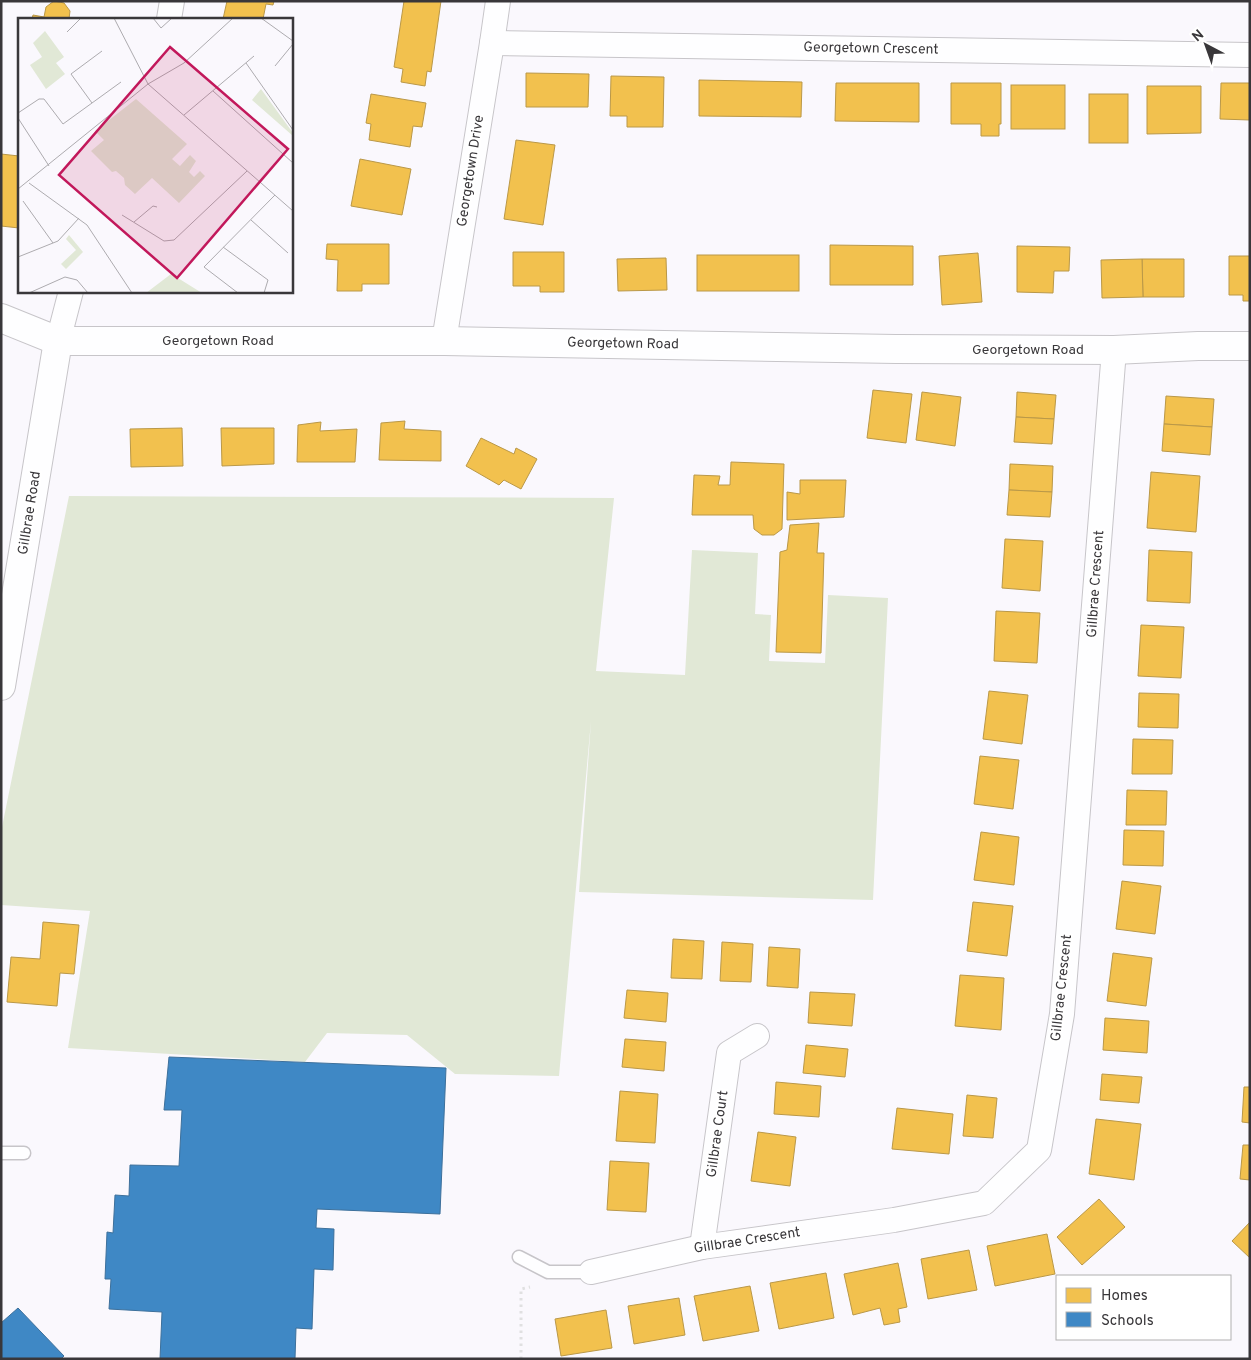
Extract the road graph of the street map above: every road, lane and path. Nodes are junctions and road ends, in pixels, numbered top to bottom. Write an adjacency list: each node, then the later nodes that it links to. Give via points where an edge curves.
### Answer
1 (172, 1): 3 (street)
2 (498, 1): 4 (street, Georgetown Drive)
3 (169, 18)
4 (492, 43): 5 (street, Georgetown Crescent); 9 (street, Georgetown Drive)
5 (1250, 54)
6 (71, 292): 8 (street)
7 (1, 318): 8 (street, Georgetown Road)
8 (58, 341): 9 (street, Georgetown Road); 12 (street, Gillbrae Road)
9 (444, 341): 11 (street, Georgetown Road)
10 (1250, 346): 11 (street, Georgetown Road)
11 (1114, 350): 16 (street, Gillbrae Crescent, via 1062,1014 1039,1150 984,1203 894,1220)
12 (1, 686)
13 (757, 1036): 16 (street, Gillbrae Court, via 729,1053)
14 (1, 1153): 15 (lane)
15 (24, 1153)
16 (702, 1247): 18 (street, Gillbrae Crescent)
17 (519, 1257): 18 (lane, via 548,1272)
18 (591, 1272)
19 (538, 1285): 20 (path, via 521,1289)
20 (522, 1359)

